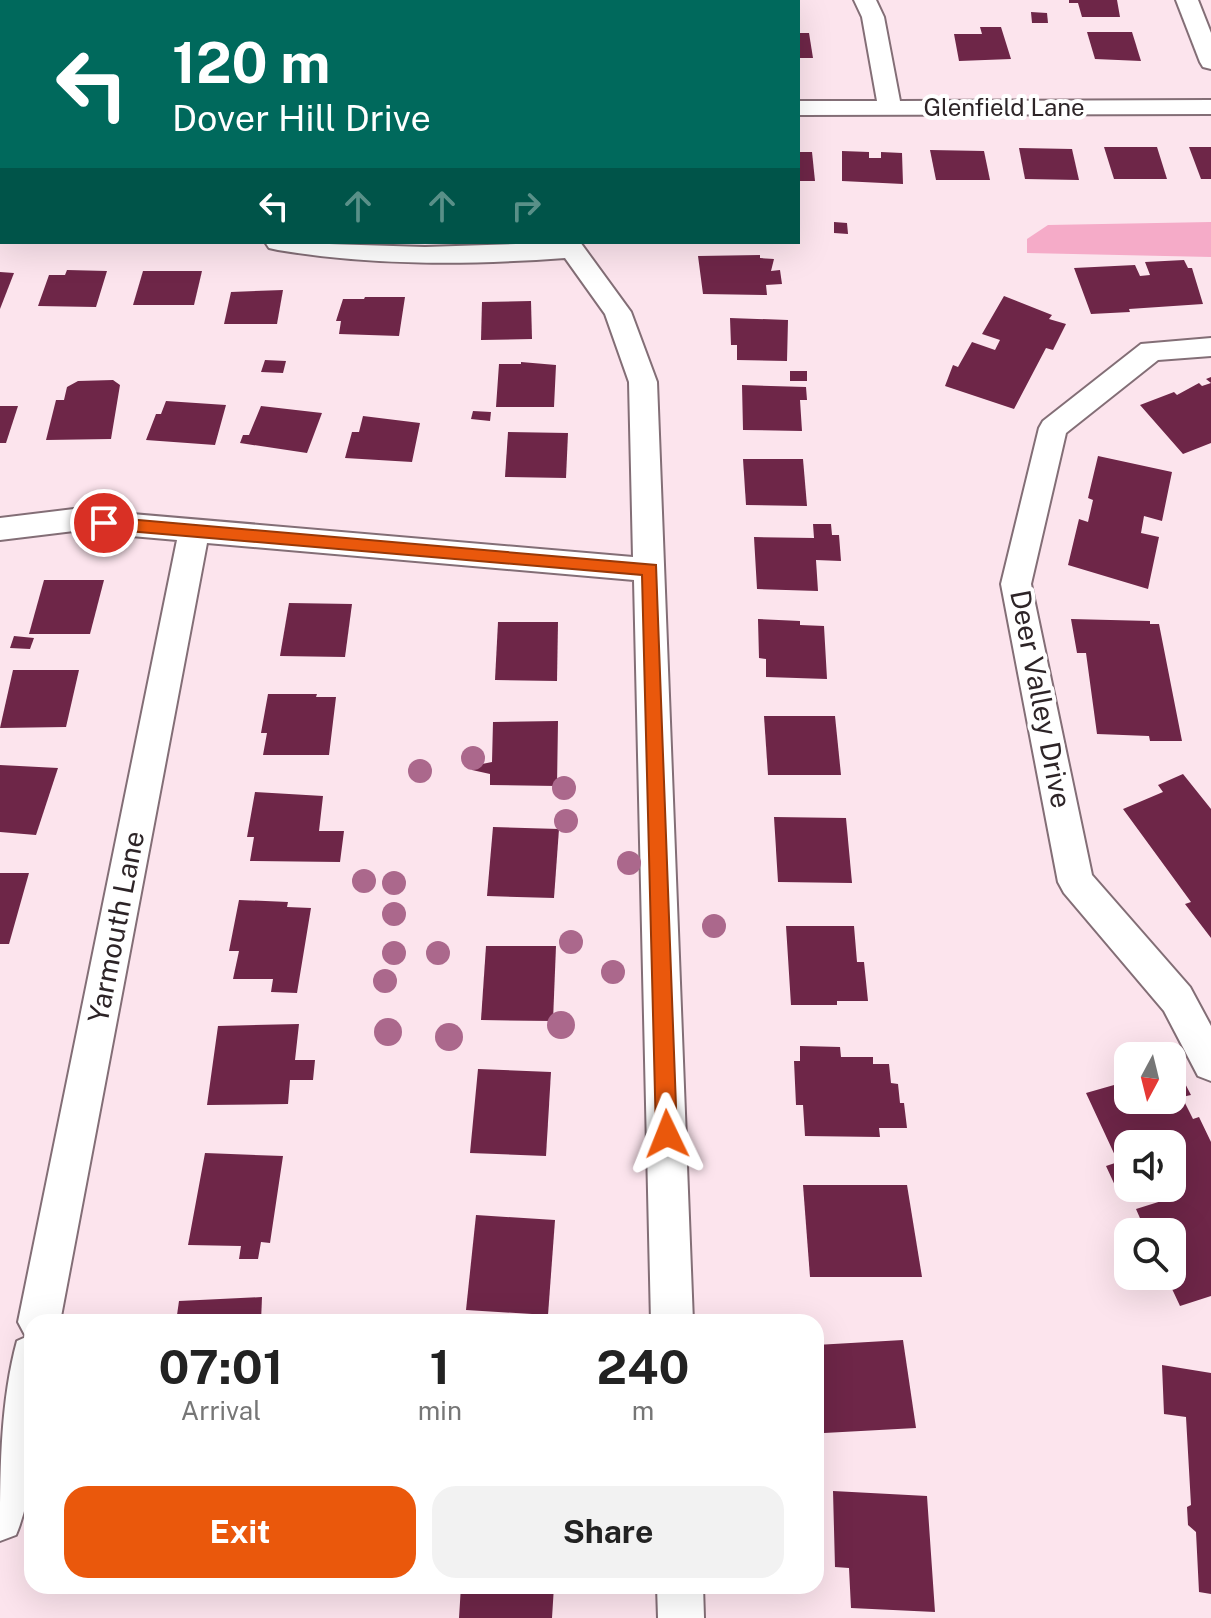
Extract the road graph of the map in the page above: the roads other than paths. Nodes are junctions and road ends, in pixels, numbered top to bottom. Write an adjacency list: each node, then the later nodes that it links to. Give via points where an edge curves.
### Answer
1 (865, 0): 6 (street)
2 (1187, 0): 3 (street)
3 (1211, 62)
4 (1211, 107): 6 (street, Glenfield Lane)
5 (800, 108): 6 (street, Glenfield Lane)
6 (890, 109)
7 (289, 244): 8 (street, via 334,252 488,256)
8 (569, 245): 12 (street, via 618,312 643,382)
9 (1211, 347): 13 (street, Deer Valley Drive, via 1151,351 1053,428 1016,584 1076,882 1177,999)
10 (0, 529): 11 (street, via 74,520)
11 (194, 532): 12 (street); 14 (street, Yarmouth Lane)
12 (650, 570): 15 (street)
13 (1211, 1063)
14 (41, 1314)
15 (672, 1314)
16 (24, 1397): 17 (street)
17 (0, 1519)
18 (680, 1594): 19 (street)
19 (681, 1618)

